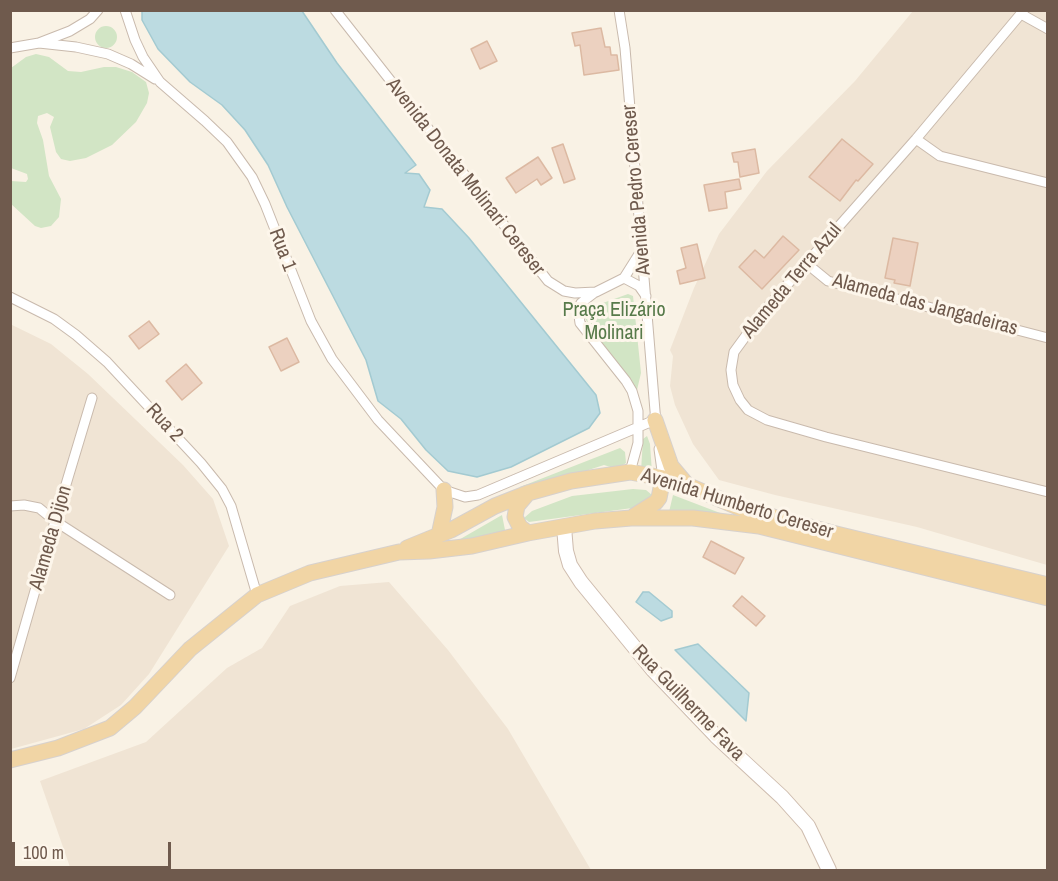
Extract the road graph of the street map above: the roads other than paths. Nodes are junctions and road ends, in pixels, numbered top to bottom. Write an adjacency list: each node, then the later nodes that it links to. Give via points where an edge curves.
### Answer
1 (98, 10): 7 (street, via 81,26)
2 (125, 10): 9 (street, Rua 1, via 139,48)
3 (334, 10): 15 (street, Avenida Donata Molinari Cereser, via 540,273 564,291)
4 (619, 10): 12 (street, Avenida Pedro Cereser)
5 (1023, 12): 6 (street); 10 (street, Alameda Terra Azul)
6 (1047, 29)
7 (39, 43): 8 (street); 9 (street, via 108,54)
8 (10, 48)
9 (160, 82): 25 (street, Rua 1, via 205,121 241,161 265,204 303,302 332,359 378,420)
10 (916, 139): 11 (street, via 940,156); 13 (street, Alameda Terra Azul)
11 (1047, 183)
12 (642, 250): 14 (street); 16 (street, Avenida Pedro Cereser)
13 (806, 263): 18 (street, Alameda das Jangadeiras, via 828,281); 26 (street, Alameda Terra Azul, via 734,352 733,385 748,410 766,420 826,437)
14 (624, 278): 15 (street); 16 (street, via 639,286)
15 (596, 292): 21 (street, via 581,303 578,315 585,331 632,391)
16 (646, 296): 20 (street, Avenida Pedro Cereser)
17 (10, 297): 37 (street, Rua 2, via 76,335 107,362 201,463 231,506)
18 (1047, 338)
19 (92, 398): 30 (street, Alameda Dijon)
20 (655, 420): 21 (street); 23 (street, Avenida Pedro Cereser); 24 (main road, via 671,466)
21 (638, 428): 22 (street); 25 (street, via 478,495 465,497)
22 (630, 472): 23 (main road, Avenida Humberto Cereser); 27 (main road, Avenida Humberto Cereser, via 571,481)
23 (663, 478): 24 (main road, Avenida Humberto Cereser); 29 (main road, via 656,502)
24 (687, 485): 35 (main road, Avenida Humberto Cereser, via 740,507)
25 (444, 490): 33 (main road)
26 (1047, 492)
27 (528, 493): 32 (main road, via 515,517); 33 (main road, Avenida Humberto Cereser)
28 (10, 506): 30 (street, via 39,508)
29 (631, 518): 31 (main road, Avenida Humberto Cereser); 38 (main road, Avenida Humberto Cereser, via 693,518 759,526)
30 (55, 521): 36 (street); 39 (street, Alameda Dijon)
31 (564, 526): 32 (main road, Avenida Humberto Cereser); 41 (street, Rua Guilherme Fava, via 570,565 581,582 653,670 808,826)
32 (528, 533): 34 (main road, Avenida Humberto Cereser, via 472,546)
33 (439, 535): 34 (main road, Avenida Humberto Cereser)
34 (399, 552): 37 (main road, Avenida Humberto Cereser, via 310,573)
35 (1047, 585)
36 (170, 595)
37 (257, 595): 40 (main road, Avenida Humberto Cereser, via 190,649 110,728 58,748)
38 (1047, 598)
39 (10, 678)
40 (12, 758)
41 (829, 870)

